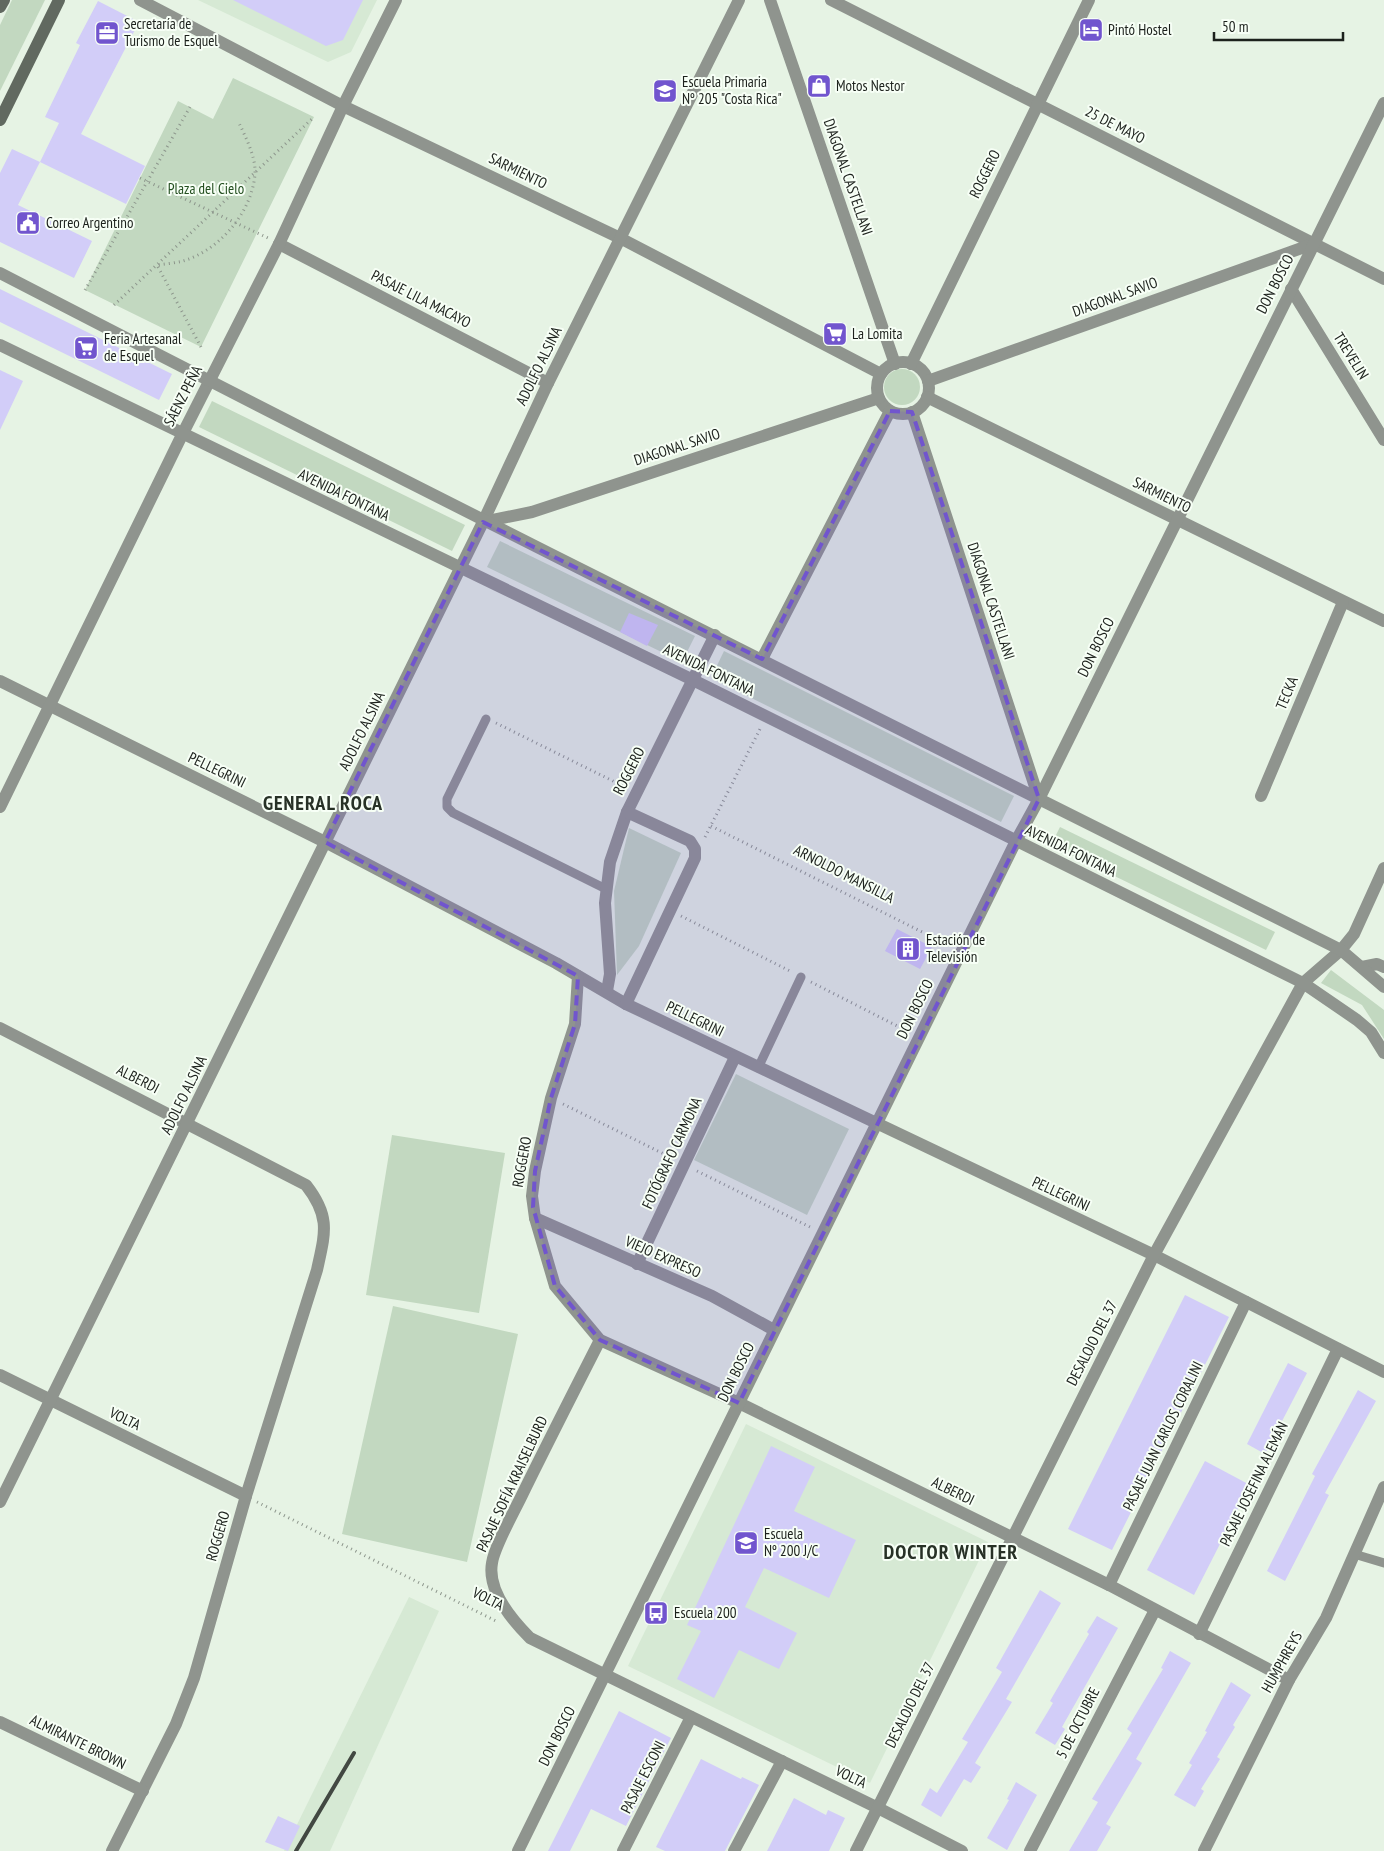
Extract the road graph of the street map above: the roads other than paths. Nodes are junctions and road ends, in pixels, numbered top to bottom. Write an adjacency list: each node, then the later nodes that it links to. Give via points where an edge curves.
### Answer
1 (4, 0): 9 (main road)
2 (59, 0): 13 (main road)
3 (140, 0): 12 (street, SARMIENTO)
4 (396, 0): 12 (street, SÁENZ PEÑA)
5 (739, 0): 14 (street, ADOLFO ALSINA)
6 (770, 0): 21 (street, DIAGONAL CASTELLANI)
7 (831, 0): 11 (street, 25 DE MAYO)
8 (1090, 0): 11 (street, ROGGERO)
9 (0, 7)
10 (1384, 102): 16 (street, DON BOSCO)
11 (1037, 104): 16 (street, 25 DE MAYO); 22 (street, ROGGERO)
12 (343, 106): 14 (street, SARMIENTO); 15 (street, SÁENZ PEÑA)
13 (0, 120)
14 (620, 238): 23 (street, SARMIENTO); 26 (street, ADOLFO ALSINA)
15 (279, 244): 24 (street, SÁENZ PEÑA); 26 (street, PASAJE LILA MACAYO)
16 (1313, 244): 18 (street, 25 DE MAYO); 19 (street, DON BOSCO); 25 (street, DIAGONAL SAVIO)
17 (0, 273): 24 (street, AVENIDA FONTANA)
18 (1384, 279)
19 (1291, 289): 32 (street, TREVELIN); 33 (street, DON BOSCO)
20 (0, 346): 31 (street, AVENIDA FONTANA)
21 (894, 364): 22 (street); 23 (street)
22 (911, 364): 25 (street, via 924,373)
23 (881, 374): 28 (street, via 877,389)
24 (209, 381): 31 (street, SÁENZ PEÑA); 34 (street, AVENIDA FONTANA)
25 (928, 381): 27 (street)
26 (548, 383): 34 (street, ADOLFO ALSINA)
27 (927, 397): 30 (street, via 923,405); 33 (street, SARMIENTO)
28 (879, 398): 29 (street); 34 (street, DIAGONAL SAVIO, via 532,512)
29 (890, 411): 30 (street, via 899,414); 39 (street)
30 (912, 412): 45 (street, DIAGONAL CASTELLANI)
31 (182, 435): 35 (street, AVENIDA FONTANA); 42 (street, SÁENZ PEÑA)
32 (1384, 440)
33 (1176, 520): 36 (street, SARMIENTO); 45 (street, DON BOSCO)
34 (483, 522): 35 (street, ADOLFO ALSINA); 38 (street, AVENIDA FONTANA)
35 (459, 568): 40 (street, AVENIDA FONTANA); 49 (street, ADOLFO ALSINA)
36 (1343, 602): 37 (street, SARMIENTO); 44 (street, TECKA)
37 (1384, 621)
38 (715, 635): 39 (street, AVENIDA FONTANA); 40 (street, ROGGERO)
39 (762, 659): 45 (street, AVENIDA FONTANA)
40 (693, 680): 47 (street, ROGGERO); 48 (street, AVENIDA FONTANA)
41 (0, 681): 42 (street, PELLEGRINI)
42 (50, 706): 46 (street, SÁENZ PEÑA); 49 (street, PELLEGRINI)
43 (486, 719): 51 (lane, via 447,800 447,807 453,813)
44 (1261, 796)
45 (1039, 800): 48 (street, DON BOSCO); 52 (street, AVENIDA FONTANA)
46 (0, 807)
47 (627, 812): 51 (street, ROGGERO, via 610,862); 60 (street, via 690,841 695,853)
48 (1016, 841): 57 (street, AVENIDA FONTANA); 66 (street, DON BOSCO)
49 (325, 842): 55 (street, PELLEGRINI); 65 (street, ADOLFO ALSINA)
50 (1384, 868): 52 (street, DESALOJO DEL 37, via 1354,934)
51 (606, 889): 59 (street, ROGGERO, via 610,974)
52 (1341, 950): 53 (street, AVENIDA FONTANA); 57 (street, DESALOJO DEL 37)
53 (1362, 967): 54 (street, via 1377,964); 58 (street, AVENIDA FONTANA)
54 (1384, 967)
55 (578, 976): 59 (street, PELLEGRINI); 67 (street, ROGGERO, via 575,1024 551,1098 535,1171 532,1196)
56 (801, 977): 64 (lane)
57 (1303, 983): 62 (street, AVENIDA FONTANA, via 1371,1032); 69 (street, DESALOJO DEL 37)
58 (1384, 987)
59 (607, 991): 60 (street, PELLEGRINI)
60 (626, 1004): 63 (street, PELLEGRINI)
61 (0, 1028): 65 (street, ALBERDI)
62 (1384, 1053)
63 (735, 1056): 64 (street, PELLEGRINI); 70 (street, FOTÓGRAFO CARMONA)
64 (758, 1068): 66 (street, PELLEGRINI)
65 (188, 1123): 68 (street, ALBERDI, via 306,1185 318,1201); 77 (street, ADOLFO ALSINA)
66 (876, 1125): 69 (street, PELLEGRINI); 72 (street, DON BOSCO)
67 (535, 1218): 70 (street, VIEJO EXPRESO); 73 (street, ROGGERO, via 555,1286)
68 (324, 1219): 80 (street, ROGGERO, via 324,1241 317,1270)
69 (1154, 1255): 71 (street, PELLEGRINI); 82 (street, DESALOJO DEL 37)
70 (638, 1264): 72 (street, VIEJO EXPRESO, via 712,1296)
71 (1246, 1302): 74 (street, PELLEGRINI); 85 (street, PASAJE JUAN CARLOS CORALINI)
72 (774, 1330): 78 (street, DON BOSCO)
73 (600, 1340): 78 (street, ALBERDI); 88 (street, PASAJE SOFÍA KRAISELBURD, via 511,1517 492,1562 496,1590 514,1622)
74 (1338, 1349): 75 (street, PELLEGRINI); 87 (street, PASAJE JOSEFINA ALEMÁN)
75 (1384, 1372)
76 (0, 1375): 77 (street, VOLTA)
77 (51, 1400): 80 (street, VOLTA); 81 (street, ADOLFO ALSINA)
78 (739, 1404): 82 (street, ALBERDI); 89 (street, DON BOSCO)
79 (1384, 1487): 83 (street, HUMPHREYS)
80 (246, 1496): 94 (street, ROGGERO, via 194,1678 176,1724)
81 (0, 1502)
82 (1011, 1538): 85 (street, ALBERDI); 95 (street, DESALOJO DEL 37)
83 (1354, 1554): 84 (lane); 90 (street, HUMPHREYS, via 1326,1618)
84 (1384, 1563)
85 (1109, 1585): 86 (street, ALBERDI)
86 (1155, 1610): 87 (street, ALBERDI); 102 (street, 5 DE OCTUBRE)
87 (1199, 1634): 90 (street, ALBERDI)
88 (530, 1638): 89 (street, VOLTA)
89 (605, 1675): 91 (street, VOLTA); 97 (street, DON BOSCO)
90 (1289, 1680): 103 (street, HUMPHREYS)
91 (691, 1717): 93 (street, VOLTA); 98 (street, PASAJE ESCONI)
92 (0, 1722): 94 (street, ALMIRANTE BROWN)
93 (782, 1761): 95 (street, VOLTA); 99 (street)
94 (143, 1791): 96 (street, ROGGERO)
95 (878, 1808): 100 (street, DESALOJO DEL 37); 101 (street, VOLTA)
96 (112, 1851)
97 (518, 1851)
98 (623, 1851)
99 (734, 1851)
100 (856, 1851)
101 (962, 1851)
102 (1030, 1851)
103 (1204, 1851)

